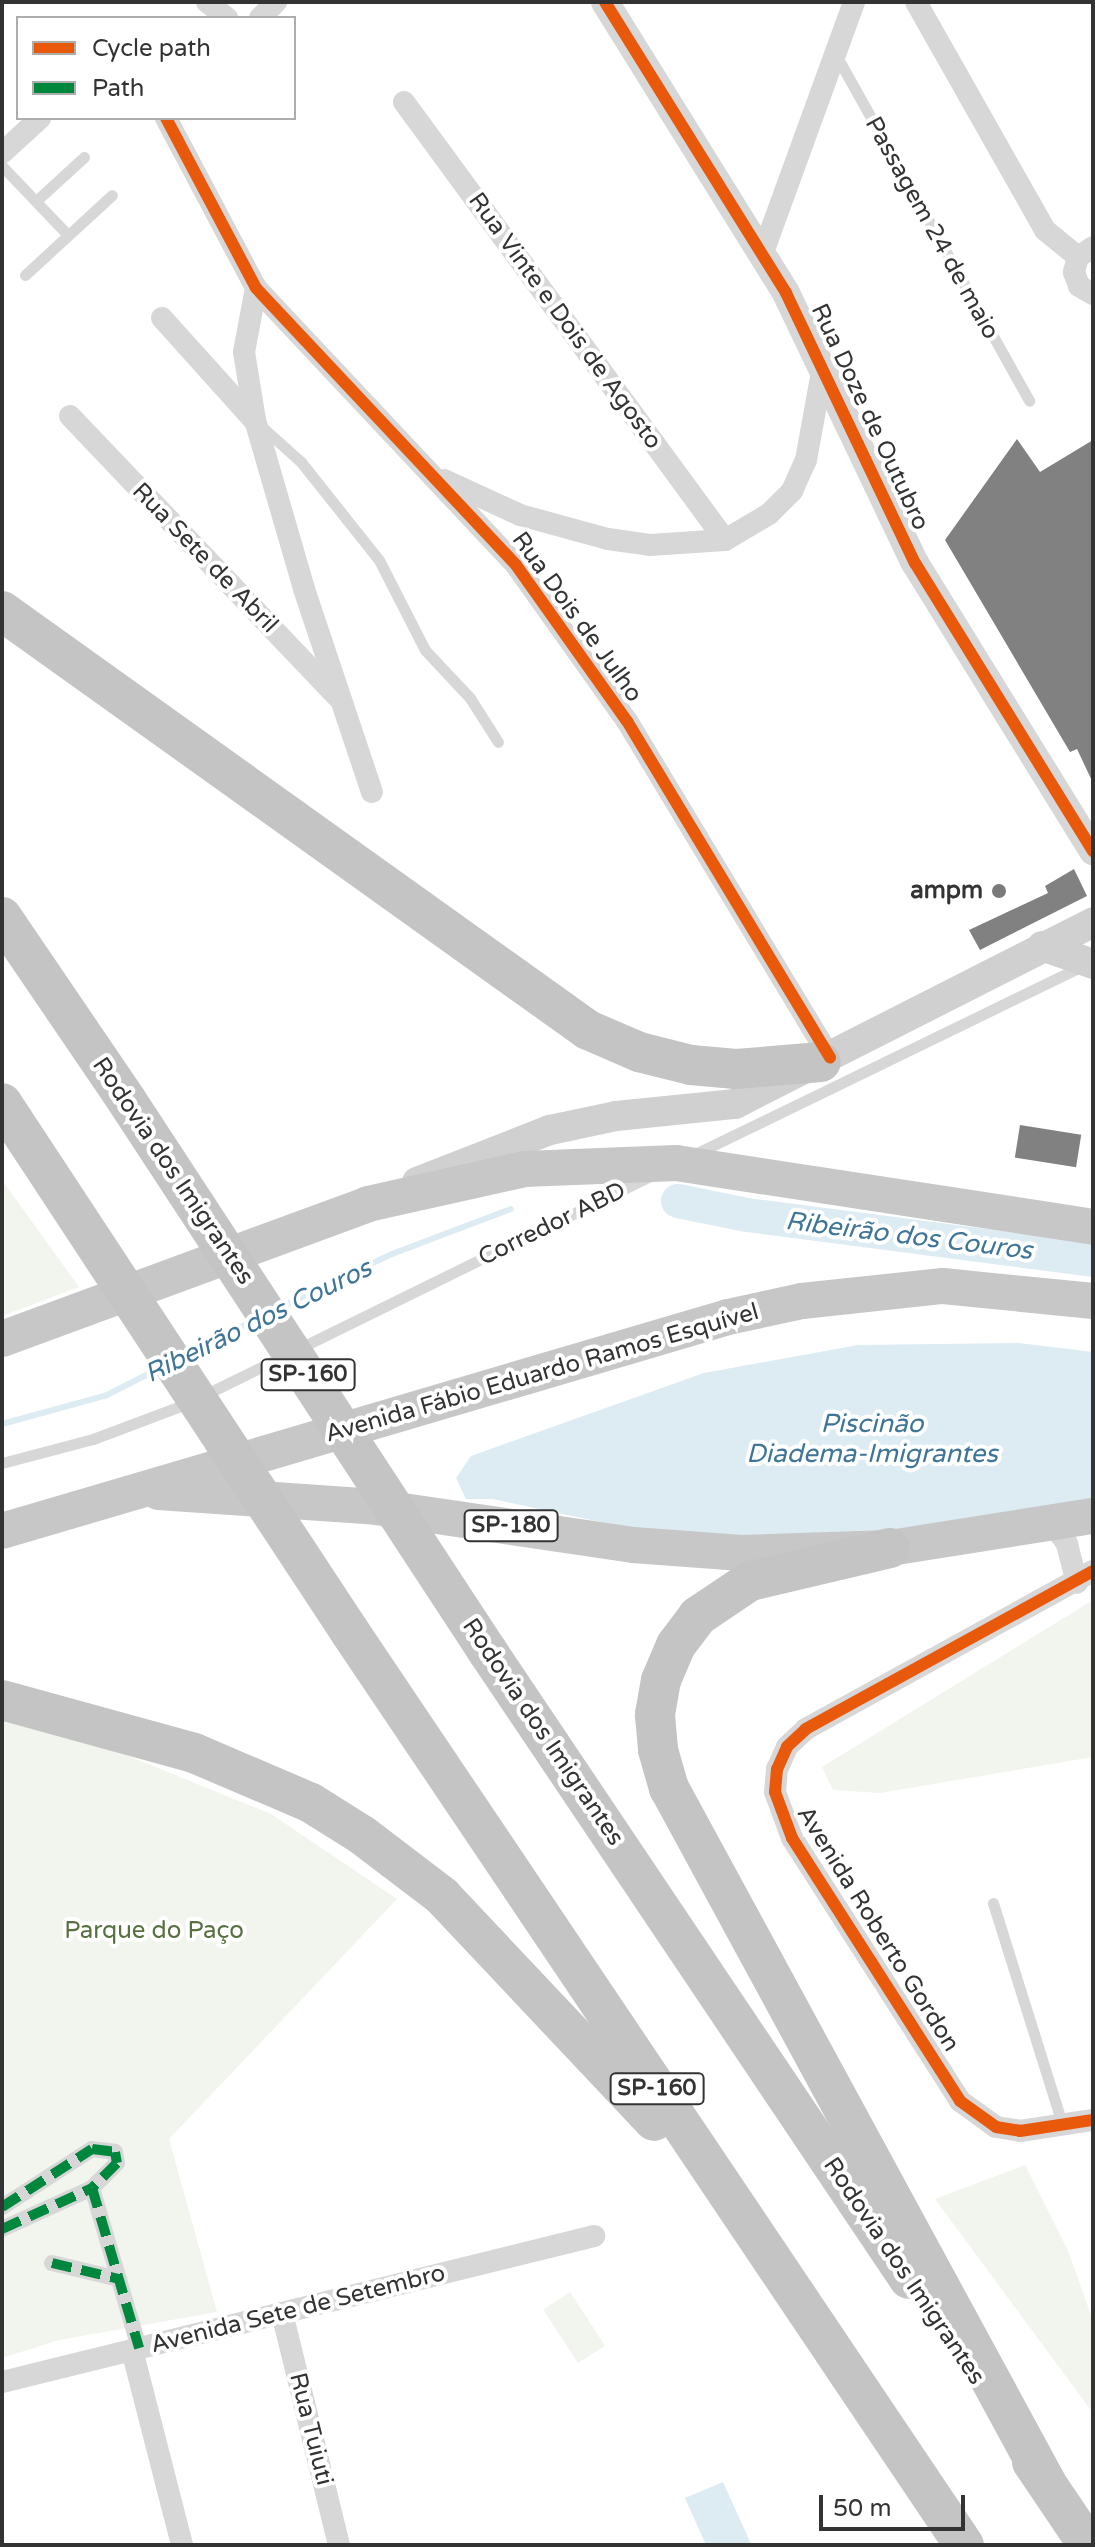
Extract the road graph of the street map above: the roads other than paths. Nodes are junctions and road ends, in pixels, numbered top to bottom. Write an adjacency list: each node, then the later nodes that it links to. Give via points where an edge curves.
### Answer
1 (605, 2): 15 (street, Rua Doze de Outubro)
2 (854, 2): 4 (street)
3 (916, 2): 14 (street, via 1045,230)
4 (835, 54): 15 (street); 21 (lane, Passagem 24 de maio)
5 (404, 102): 25 (street, Rua Vinte e Dois de Agosto)
6 (38, 120): 8 (street)
7 (167, 120): 17 (street, Rua Dois de Julho)
8 (2, 153)
9 (84, 157): 12 (lane)
10 (2, 166): 12 (lane)
11 (112, 195): 13 (lane)
12 (36, 201): 13 (lane)
13 (66, 233): 16 (lane)
14 (1086, 252): 18 (street, via 1075,279)
15 (762, 255): 20 (street, Rua Doze de Outubro)
16 (25, 275)
17 (256, 288): 23 (street, via 244,352); 24 (street, Rua Dois de Julho)
18 (1093, 294)
19 (162, 318): 23 (street)
20 (823, 364): 25 (street, via 806,460 792,491 769,514); 30 (street, Rua Doze de Outubro, via 915,563)
21 (1029, 401)
22 (70, 416): 27 (street, Rua Sete de Abril)
23 (255, 420): 27 (street); 28 (lane, via 301,462 379,560 425,650 470,698)
24 (432, 475): 25 (street, via 520,515 608,539 650,545); 35 (street, Rua Dois de Julho, via 516,565 627,721)
25 (725, 540)
26 (2, 611): 35 (highway, via 588,1030 639,1052 691,1065 736,1069)
27 (341, 700): 29 (street)
28 (498, 742)
29 (372, 792)
30 (1093, 851)
31 (2, 917): 63 (highway, Rodovia dos Imigrantes / SP-160, bridge)
32 (1093, 922): 33 (main road)
33 (1042, 946): 34 (main road); 35 (main road)
34 (1091, 962): 37 (lane, Corredor ABD)
35 (826, 1060): 38 (main road, via 735,1104 616,1116 522,1137)
36 (2, 1103): 55 (highway, SP-160, bridge)
37 (676, 1163): 38 (highway, via 524,1169); 39 (highway); 42 (lane, Corredor ABD, via 186,1404 93,1439)
38 (368, 1204): 41 (highway)
39 (1093, 1227)
40 (1093, 1301): 43 (highway, Avenida Fábio Eduardo Ramos Esquível, via 943,1286 802,1301 728,1317)
41 (2, 1339)
42 (2, 1463)
43 (132, 1491): 46 (highway, Avenida Fábio Eduardo Ramos Esquível / SP-180); 47 (highway, SP-180, via 376,1507 697,1551)
44 (1093, 1516): 45 (highway, SP-180)
45 (1052, 1523): 47 (highway, SP-180); 48 (street, Avenida Roberto Gordon)
46 (2, 1531)
47 (890, 1548): 63 (highway, via 750,1581 698,1616 676,1645 661,1680 655,1715 658,1750 669,1788)
48 (1085, 1577): 52 (street, Avenida Roberto Gordon, via 806,1729 787,1747 775,1792 792,1838 960,2101 996,2127)
49 (2, 1700): 55 (highway, via 194,1753 311,1803 362,1835 442,1896)
50 (993, 1903): 52 (lane)
51 (1093, 2120): 52 (street, Avenida Roberto Gordon)
52 (1063, 2127)
53 (92, 2188): 54 (street, via 117,2163 115,2152 92,2149); 56 (street); 59 (street)
54 (2, 2207)
55 (747, 2223): 66 (highway, SP-160)
56 (2, 2229)
57 (594, 2236): 60 (street, Avenida Sete de Setembro)
58 (52, 2263): 59 (street)
59 (119, 2279): 61 (street)
60 (282, 2313): 61 (street, Avenida Sete de Setembro); 65 (street, Rua Tuiuti)
61 (136, 2349): 62 (street, Avenida Sete de Setembro); 64 (street)
62 (2, 2382)
63 (1046, 2482): 67 (highway, Rodovia dos Imigrantes / SP-160)
64 (182, 2545)
65 (339, 2545)
66 (964, 2545)
67 (1088, 2545)

